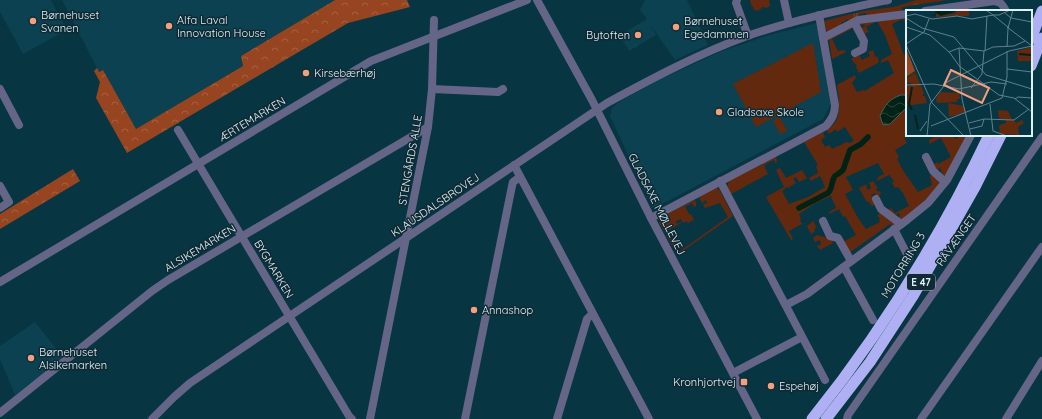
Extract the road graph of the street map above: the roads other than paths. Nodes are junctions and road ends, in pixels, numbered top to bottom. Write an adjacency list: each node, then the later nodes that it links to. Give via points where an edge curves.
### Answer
1 (527, 0): 19 (street, ÆRTEMARKEN)
2 (537, 0): 27 (street, GLADSAXE MØLLEVEJ)
3 (737, 0): 17 (street)
4 (784, 0): 16 (street)
5 (888, 0): 7 (street, KLAUSDALSBROVEJ)
6 (994, 1): 8 (street); 10 (street, via 999,1)
7 (861, 3): 13 (street, KLAUSDALSBROVEJ)
8 (974, 7): 9 (street)
9 (937, 10)
10 (1006, 10)
11 (1042, 11): 18 (highway)
12 (906, 14): 15 (street)
13 (819, 15): 16 (street, KLAUSDALSBROVEJ); 20 (street)
14 (434, 20): 19 (street, STENGÅRDS ALLE)
15 (854, 22): 20 (street); 22 (street, via 864,42 863,49)
16 (789, 23): 17 (street, KLAUSDALSBROVEJ)
17 (748, 36): 27 (street, KLAUSDALSBROVEJ, via 673,67)
18 (1032, 36)
19 (433, 38): 25 (street, STENGÅRDS ALLE); 36 (street, ÆRTEMARKEN, via 371,61)
20 (823, 38): 39 (street, via 835,105 832,120 826,126)
21 (1042, 38): 23 (highway)
22 (855, 53)
23 (1032, 63)
24 (0, 89): 28 (street)
25 (432, 89): 26 (street, via 498,92); 29 (street, STENGÅRDS ALLE)
26 (503, 89)
27 (596, 109): 37 (street, KLAUSDALSBROVEJ); 44 (street, GLADSAXE MØLLEVEJ)
28 (19, 125)
29 (428, 126): 47 (street, ALSIKEMARKEN); 48 (street, STENGÅRDS ALLE)
30 (178, 130): 36 (street, BYGMARKEN)
31 (970, 136): 40 (street)
32 (989, 136): 63 (highway, MOTORRING 3 / E 47, via 967,182 924,256 890,312)
33 (1000, 136): 63 (highway, MOTORRING 3 / E 47, via 913,296 870,362)
34 (1042, 137): 64 (street, RÅVÆNGET)
35 (926, 157): 40 (street, via 933,171)
36 (199, 163): 47 (street, BYGMARKEN); 53 (street, ÆRTEMARKEN)
37 (514, 165): 38 (street); 48 (street, KLAUSDALSBROVEJ)
38 (520, 177): 55 (street); 68 (street, via 512,186)
39 (720, 181): 44 (street); 54 (street)
40 (945, 182): 46 (street, via 928,202)
41 (0, 186): 43 (street, via 9,202)
42 (876, 199): 46 (street)
43 (0, 208)
44 (651, 218): 60 (street, GLADSAXE MØLLEVEJ)
45 (823, 221): 51 (street, via 830,236 838,238)
46 (898, 227): 50 (street); 51 (street)
47 (242, 236): 56 (street, BYGMARKEN); 62 (street, ALSIKEMARKEN, via 152,291)
48 (407, 237): 56 (street, KLAUSDALSBROVEJ); 67 (street, STENGÅRDS ALLE)
49 (1041, 251): 72 (street)
50 (909, 258)
51 (851, 262): 52 (street)
52 (844, 267): 54 (street, via 807,294); 57 (street)
53 (0, 282)
54 (786, 305): 58 (street)
55 (592, 314): 69 (street, via 587,319); 70 (street)
56 (290, 316): 65 (street, KLAUSDALSBROVEJ, via 190,383); 66 (street, BYGMARKEN)
57 (873, 320)
58 (802, 337): 60 (street); 61 (street)
59 (1042, 361): 73 (street)
60 (733, 373): 71 (street, GLADSAXE MØLLEVEJ)
61 (825, 380)
62 (0, 413)
63 (819, 417)
64 (847, 417)
65 (152, 419)
66 (352, 419)
67 (370, 419)
68 (465, 419)
69 (557, 419)
70 (649, 419)
71 (757, 419)
72 (921, 419)
73 (1006, 419)

